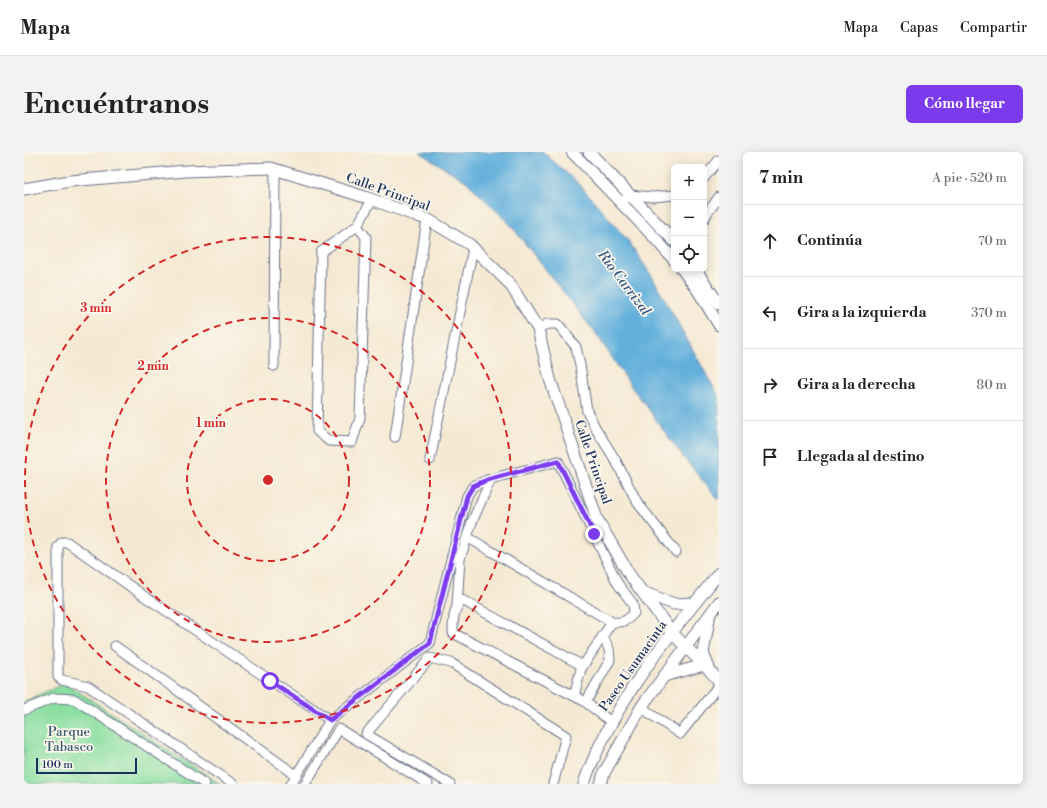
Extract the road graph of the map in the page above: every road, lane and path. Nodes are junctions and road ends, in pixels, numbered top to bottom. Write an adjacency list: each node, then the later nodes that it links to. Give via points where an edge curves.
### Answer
1 (572, 152): 11 (main road)
2 (592, 153): 7 (main road)
3 (719, 160): 5 (street)
4 (275, 169): 6 (main road, Calle Principal, via 186,171 70,181); 10 (main road, Calle Principal); 22 (street)
5 (707, 174)
6 (24, 189)
7 (630, 195): 8 (street); 11 (street); 15 (main road)
8 (671, 195)
9 (719, 198): 12 (street)
10 (372, 200): 13 (main road, Calle Principal); 14 (street)
11 (621, 203): 17 (main road)
12 (707, 214)
13 (427, 220): 16 (main road, Calle Principal); 23 (street)
14 (357, 226): 14 (street, via 366,237 360,418 352,442 329,441 317,431 321,252)
15 (671, 238)
16 (473, 248): 21 (main road, Calle Principal, via 510,284); 24 (street)
17 (671, 257)
18 (695, 272): 19 (main road); 20 (main road)
19 (719, 304)
20 (719, 325)
21 (538, 329): 27 (street, via 546,324 558,324 576,347 587,411 637,502); 29 (main road, Calle Principal, via 550,379 597,519)
22 (274, 366)
23 (395, 437)
24 (430, 460)
25 (491, 478): 26 (street); 34 (street, via 558,461 618,584 633,604 634,613 628,620 621,623); 48 (street, via 473,486 467,496 430,643)
26 (467, 537): 32 (street, via 460,559); 34 (street)
27 (676, 552)
28 (719, 573): 31 (main road, Paseo Usumacinta)
29 (642, 592): 31 (main road, via 674,604); 35 (main road, Calle Principal)
30 (719, 602): 33 (main road)
31 (695, 603): 35 (main road, Paseo Usumacinta)
32 (457, 605): 39 (street, via 462,600); 44 (street, via 453,633)
33 (709, 615): 38 (main road); 40 (main road, via 704,653)
34 (612, 622): 36 (street)
35 (672, 633): 38 (main road, Calle Principal); 49 (main road, Paseo Usumacinta, via 624,699)
36 (603, 636): 39 (street); 45 (street, via 609,649 610,660)
37 (115, 646): 52 (street)
38 (685, 646): 40 (main road, Calle Principal); 41 (main road)
39 (583, 666): 44 (street)
40 (707, 668): 41 (main road); 42 (main road, Calle Principal)
41 (664, 676): 46 (main road)
42 (719, 681)
43 (719, 685): 46 (street, via 680,734)
44 (574, 696): 45 (street)
45 (586, 702): 49 (street)
46 (642, 706): 61 (main road, via 604,773)
47 (24, 710): 53 (street, via 54,698 74,699)
48 (330, 720): 52 (street); 54 (street, via 67,542 62,542 58,547 58,677 88,686)
49 (611, 722): 60 (main road, Paseo Usumacinta)
50 (395, 752): 51 (street); 58 (street); 59 (street, via 366,734 430,658 451,663 566,736)
51 (390, 761): 56 (street, via 339,729); 57 (street)
52 (296, 775): 55 (street)
53 (206, 784)
54 (233, 784)
55 (291, 784)
56 (304, 784)
57 (428, 784)
58 (450, 784)
59 (552, 784)
60 (584, 784)
61 (601, 784)

